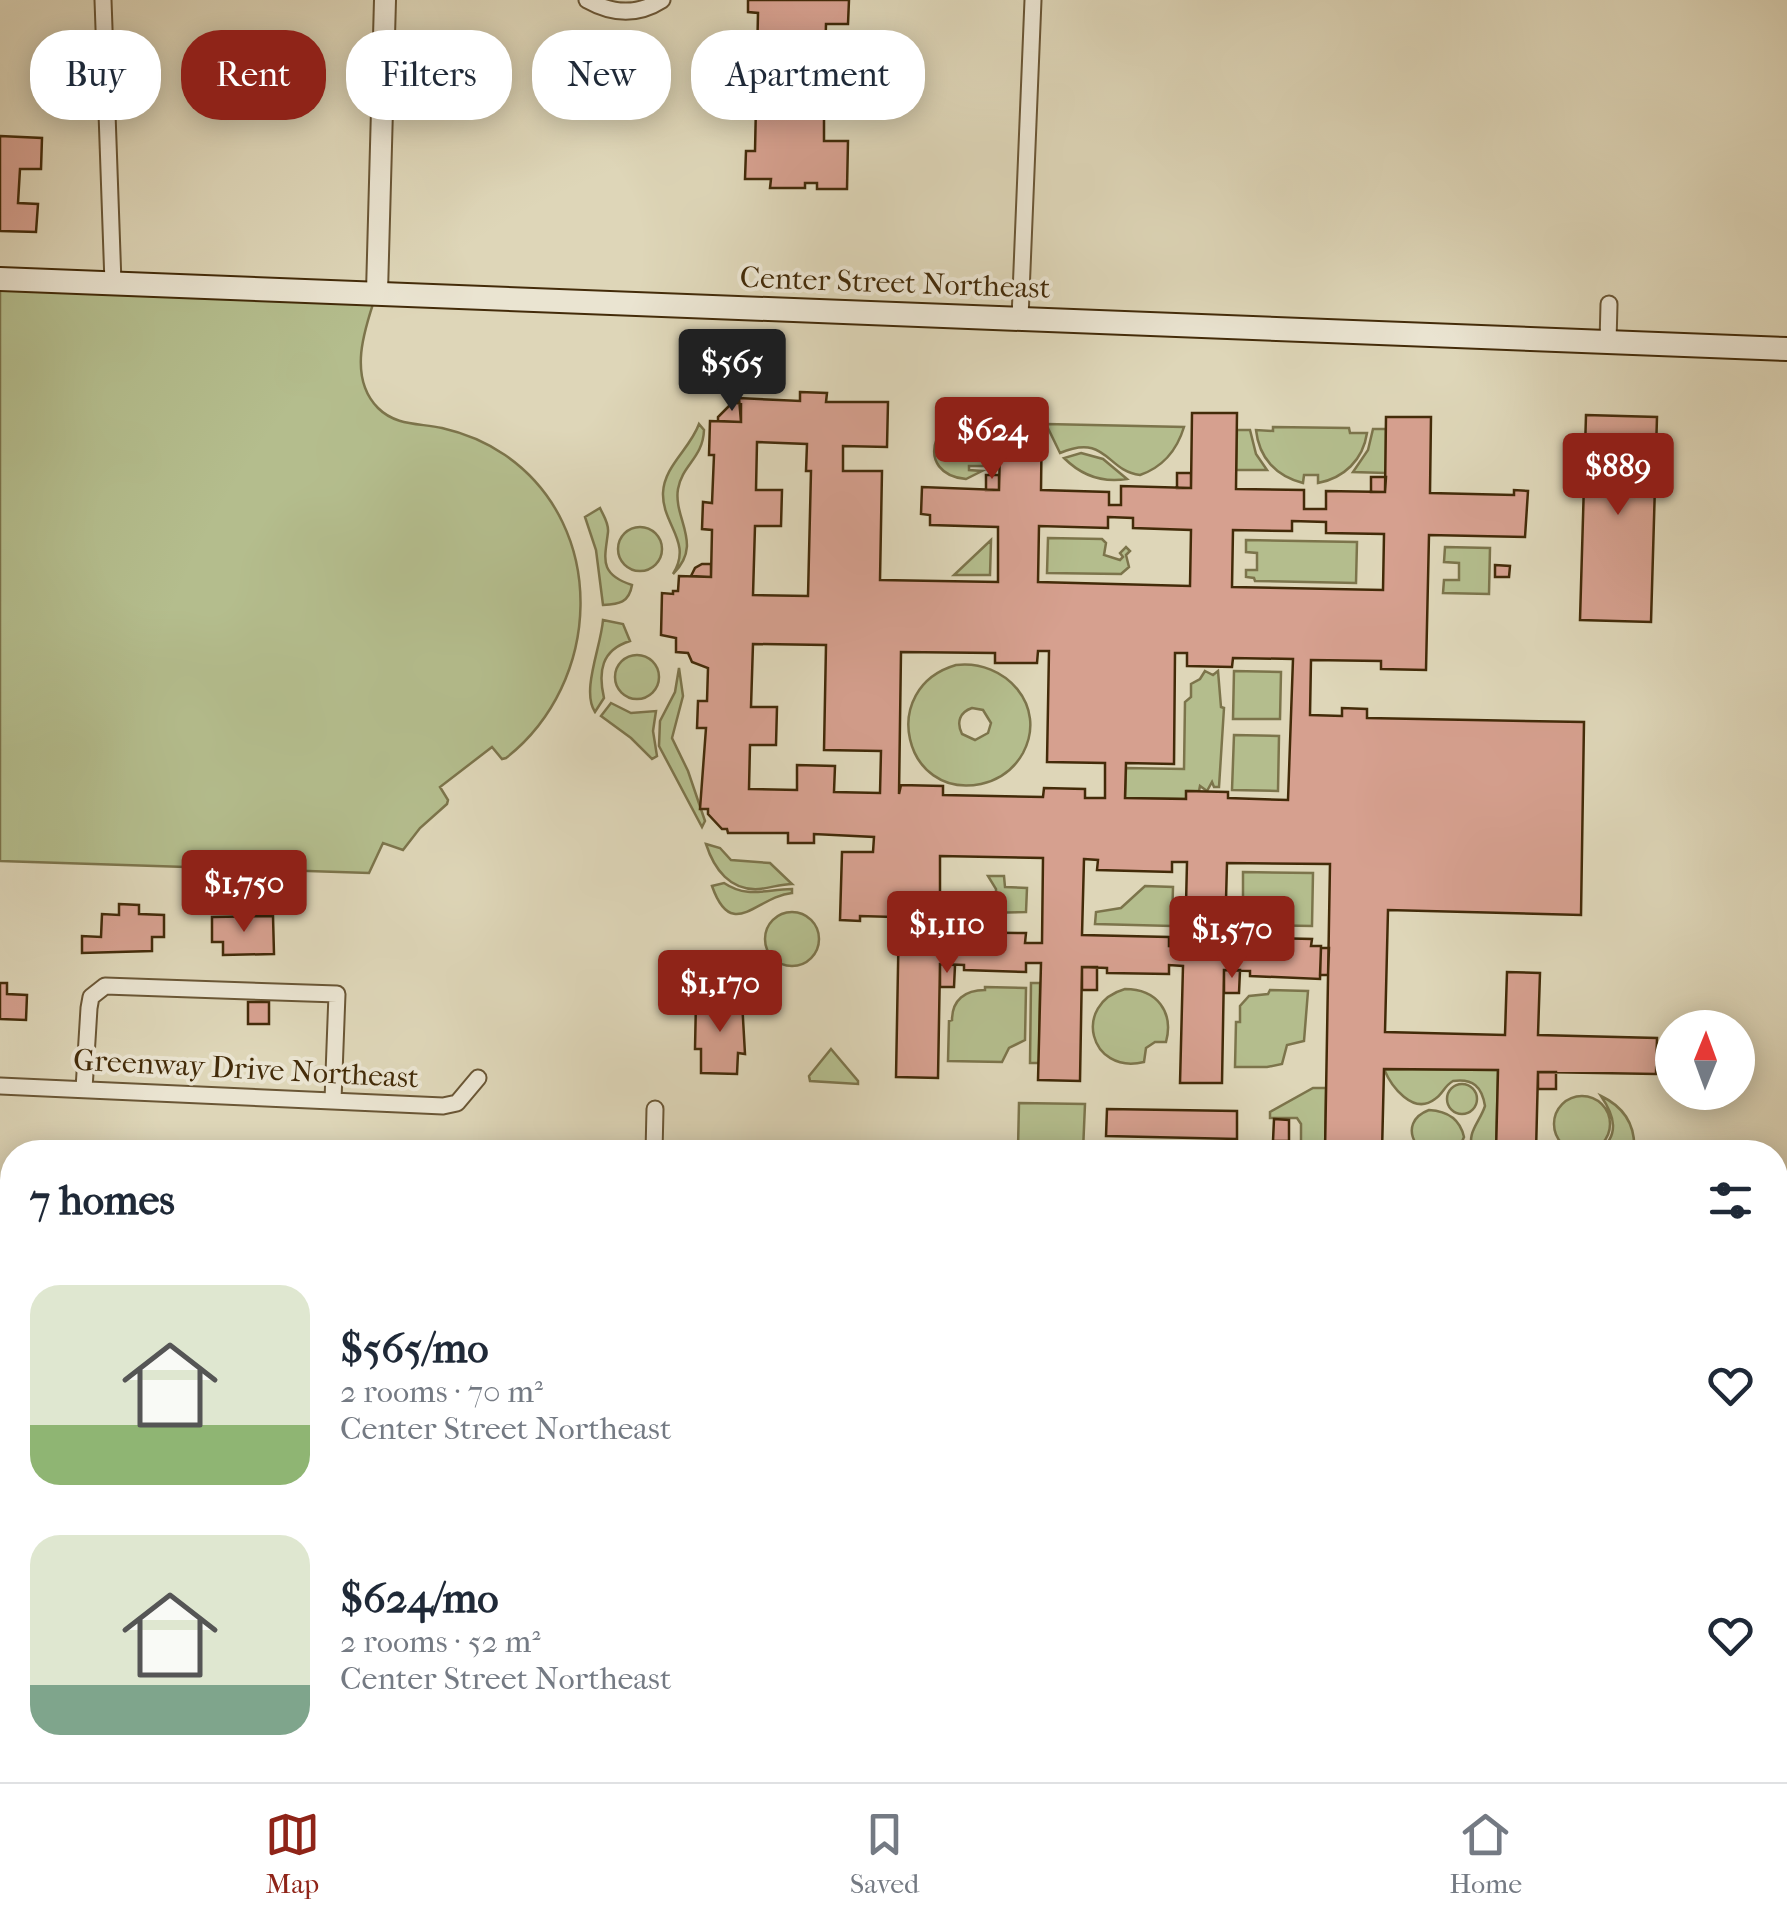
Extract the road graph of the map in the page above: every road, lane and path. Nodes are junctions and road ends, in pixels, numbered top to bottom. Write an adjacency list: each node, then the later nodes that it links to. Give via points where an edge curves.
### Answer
1 (102, 0): 7 (street)
2 (384, 0): 8 (street)
3 (587, 0): 4 (street, via 622,13)
4 (662, 0)
5 (1033, 0): 10 (street)
6 (0, 279): 7 (main road, Center Street Northeast)
7 (113, 282): 8 (main road, Center Street Northeast)
8 (377, 292): 10 (main road, Center Street Northeast)
9 (1609, 304): 11 (street)
10 (1020, 318): 11 (main road, Center Street Northeast)
11 (1608, 342): 12 (main road, Center Street Northeast)
12 (1787, 349)
13 (478, 1078): 16 (street, Greenway Drive Northeast, via 457,1103 443,1106)
14 (0, 1086): 15 (street, Greenway Drive Northeast)
15 (84, 1089): 16 (street, Greenway Drive Northeast); 16 (street, via 88,1008 105,986 337,994)
16 (333, 1100)
17 (656, 1109): 18 (street)
18 (655, 1140)

